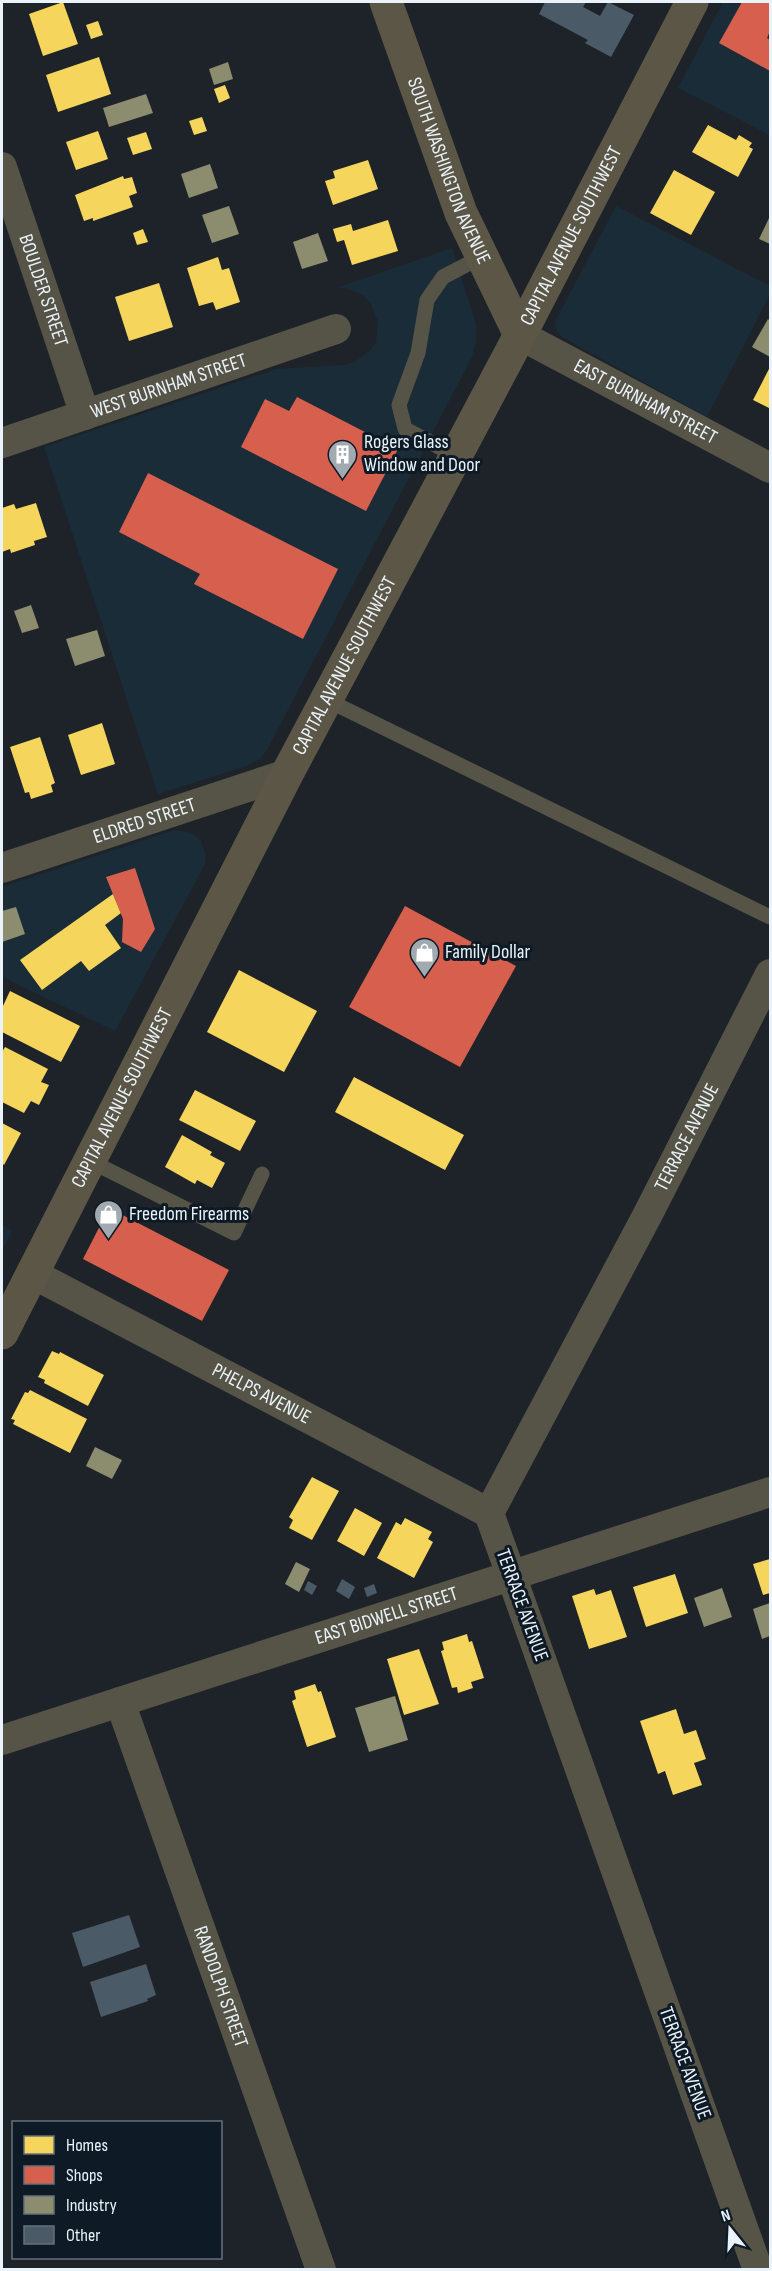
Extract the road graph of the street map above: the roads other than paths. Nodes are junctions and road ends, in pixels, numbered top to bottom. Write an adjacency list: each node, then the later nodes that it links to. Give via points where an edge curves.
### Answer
1 (386, 2): 4 (main road, SOUTH WASHINGTON AVENUE, via 461,213)
2 (692, 2): 6 (main road, CAPITAL AVENUE SOUTHWEST)
3 (2, 167): 7 (street, BOULDER STREET)
4 (481, 257): 6 (main road, SOUTH WASHINGTON AVENUE); 9 (lane, via 443,277 427,300 418,353 399,405 405,429)
5 (336, 329): 7 (street, WEST BURNHAM STREET)
6 (520, 335): 9 (main road, CAPITAL AVENUE SOUTHWEST); 10 (street, EAST BURNHAM STREET)
7 (85, 415): 8 (street, WEST BURNHAM STREET)
8 (2, 443)
9 (456, 456): 11 (main road, CAPITAL AVENUE SOUTHWEST)
10 (771, 468)
11 (327, 700): 12 (main road, CAPITAL AVENUE SOUTHWEST); 14 (lane)
12 (287, 774): 13 (street, ELDRED STREET); 16 (main road, CAPITAL AVENUE SOUTHWEST)
13 (2, 868)
14 (771, 917)
15 (771, 974): 21 (street, TERRACE AVENUE)
16 (90, 1161): 17 (lane, via 234,1233); 18 (main road, CAPITAL AVENUE SOUTHWEST)
17 (262, 1174)
18 (33, 1274): 19 (main road, CAPITAL AVENUE SOUTHWEST); 21 (street, PHELPS AVENUE)
19 (2, 1333)
20 (771, 1492): 22 (street, EAST BIDWELL STREET)
21 (489, 1513): 22 (street, TERRACE AVENUE)
22 (512, 1575): 23 (street, EAST BIDWELL STREET); 26 (street, TERRACE AVENUE)
23 (120, 1702): 24 (street, EAST BIDWELL STREET); 25 (street, RANDOLPH STREET)
24 (2, 1740)
25 (321, 2270)
26 (758, 2270)

